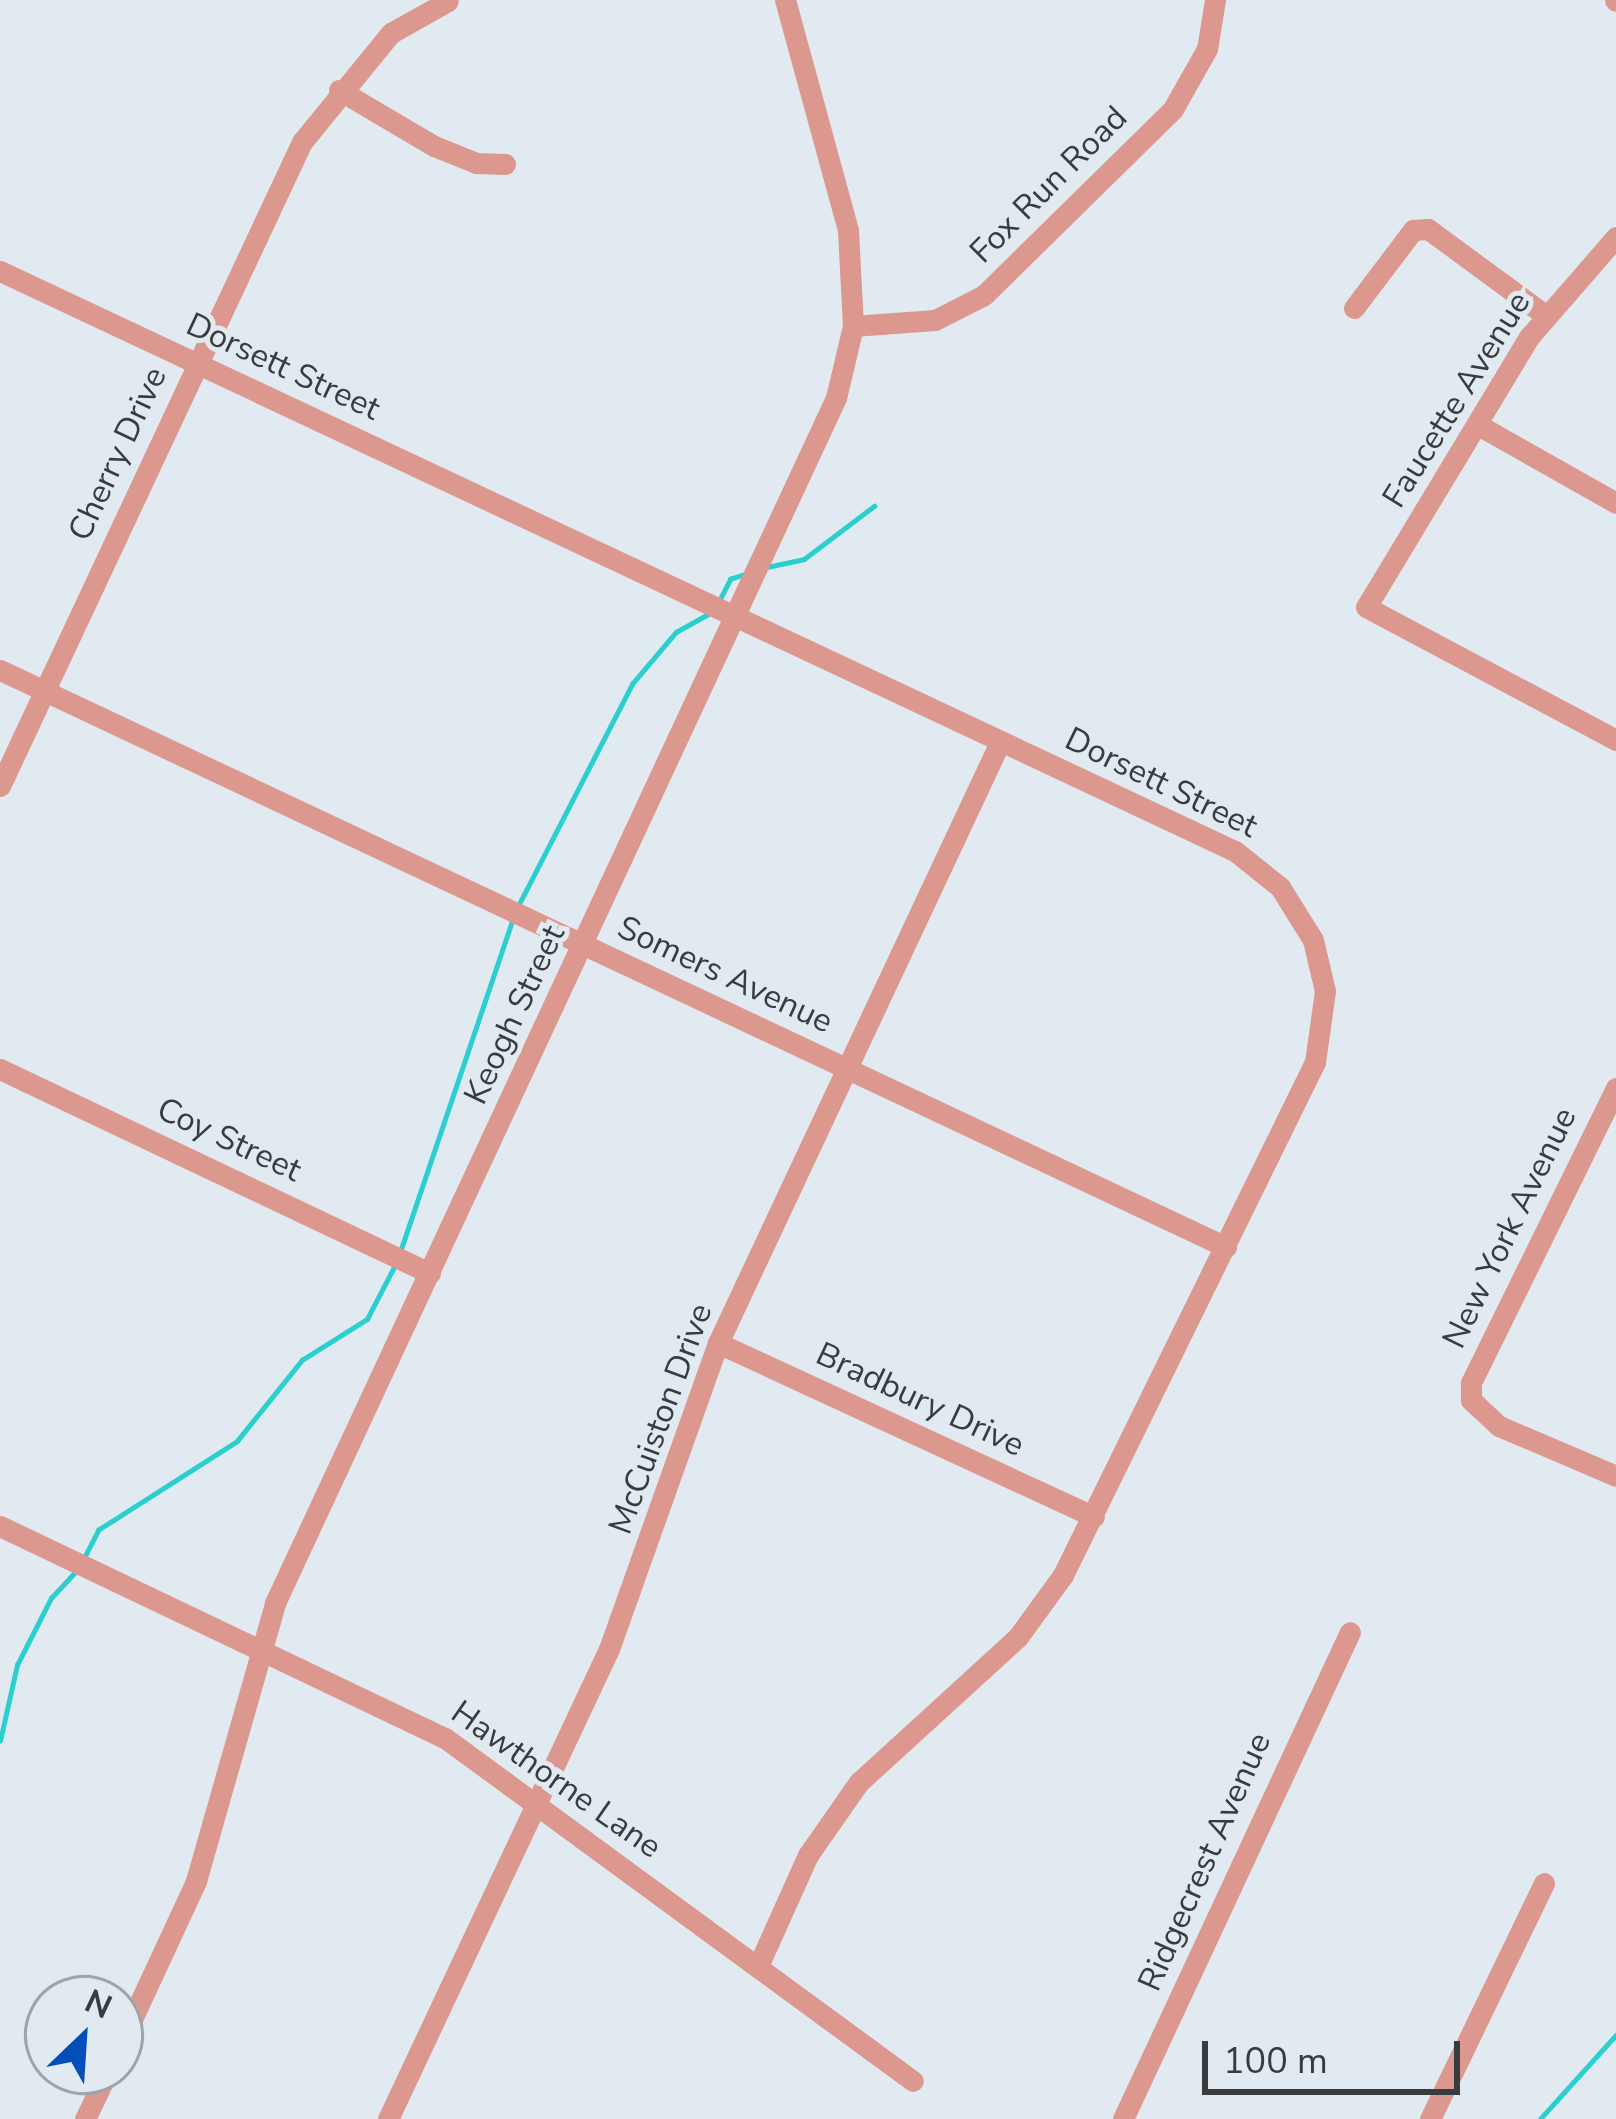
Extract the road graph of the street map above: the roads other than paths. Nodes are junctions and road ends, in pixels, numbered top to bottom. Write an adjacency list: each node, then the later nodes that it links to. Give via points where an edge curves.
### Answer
1 (785, 0): 10 (street, Keogh Street, via 842,200)
2 (1216, 0): 10 (street, Fox Run Road, via 1207,49 1173,109 984,295 935,320)
3 (448, 1): 4 (street, Cherry Drive, via 391,33)
4 (339, 90): 5 (street, via 434,146 476,163); 11 (street, Cherry Drive, via 302,142)
5 (505, 164)
6 (1616, 237): 9 (street, Faucette Avenue)
7 (0, 271): 11 (street, Dorsett Street)
8 (1354, 308): 9 (street, via 1413,230 1428,229)
9 (1545, 315): 12 (street, Faucette Avenue)
10 (853, 326): 14 (street, Keogh Street, via 824,430)
11 (196, 364): 14 (street, Dorsett Street); 16 (street, Cherry Drive)
12 (1480, 426): 13 (street); 17 (street, Faucette Avenue, via 1366,607)
13 (1616, 502)
14 (737, 618): 18 (street, Dorsett Street); 20 (street, Keogh Street)
15 (0, 670): 16 (street, Somers Avenue)
16 (46, 691): 19 (street, Cherry Drive); 20 (street, Somers Avenue)
17 (1616, 740)
18 (1000, 742): 21 (street, McCuiston Drive); 24 (street, Dorsett Street, via 1235,851 1280,887 1313,940 1324,991 1321,1042)
19 (0, 786)
20 (584, 945): 21 (street, Somers Avenue); 25 (street, Keogh Street)
21 (847, 1068): 24 (street, Somers Avenue); 26 (street, McCuiston Drive)
22 (0, 1069): 25 (street, Coy Street)
23 (1616, 1088): 27 (street, New York Avenue, via 1472,1383 1471,1400 1499,1426)
24 (1226, 1247): 28 (street, Dorsett Street)
25 (430, 1273): 31 (street, Keogh Street)
26 (718, 1343): 28 (street, Bradbury Drive); 32 (street, McCuiston Drive, via 634,1591)
27 (1616, 1476)
28 (1094, 1516): 34 (street, Dorsett Street, via 1018,1637 883,1756 827,1824)
29 (0, 1526): 31 (street, Hawthorne Lane)
30 (1350, 1633): 38 (street, Ridgecrest Avenue)
31 (260, 1650): 32 (street, Hawthorne Lane, via 445,1738); 35 (street, Keogh Street, via 196,1881)
32 (538, 1801): 34 (street, Hawthorne Lane); 37 (street, McCuiston Drive)
33 (1544, 1882): 39 (street)
34 (759, 1964): 36 (street, Hawthorne Lane)
35 (144, 1993)
36 (913, 2080)
37 (397, 2116)
38 (1123, 2119)
39 (1430, 2119)

